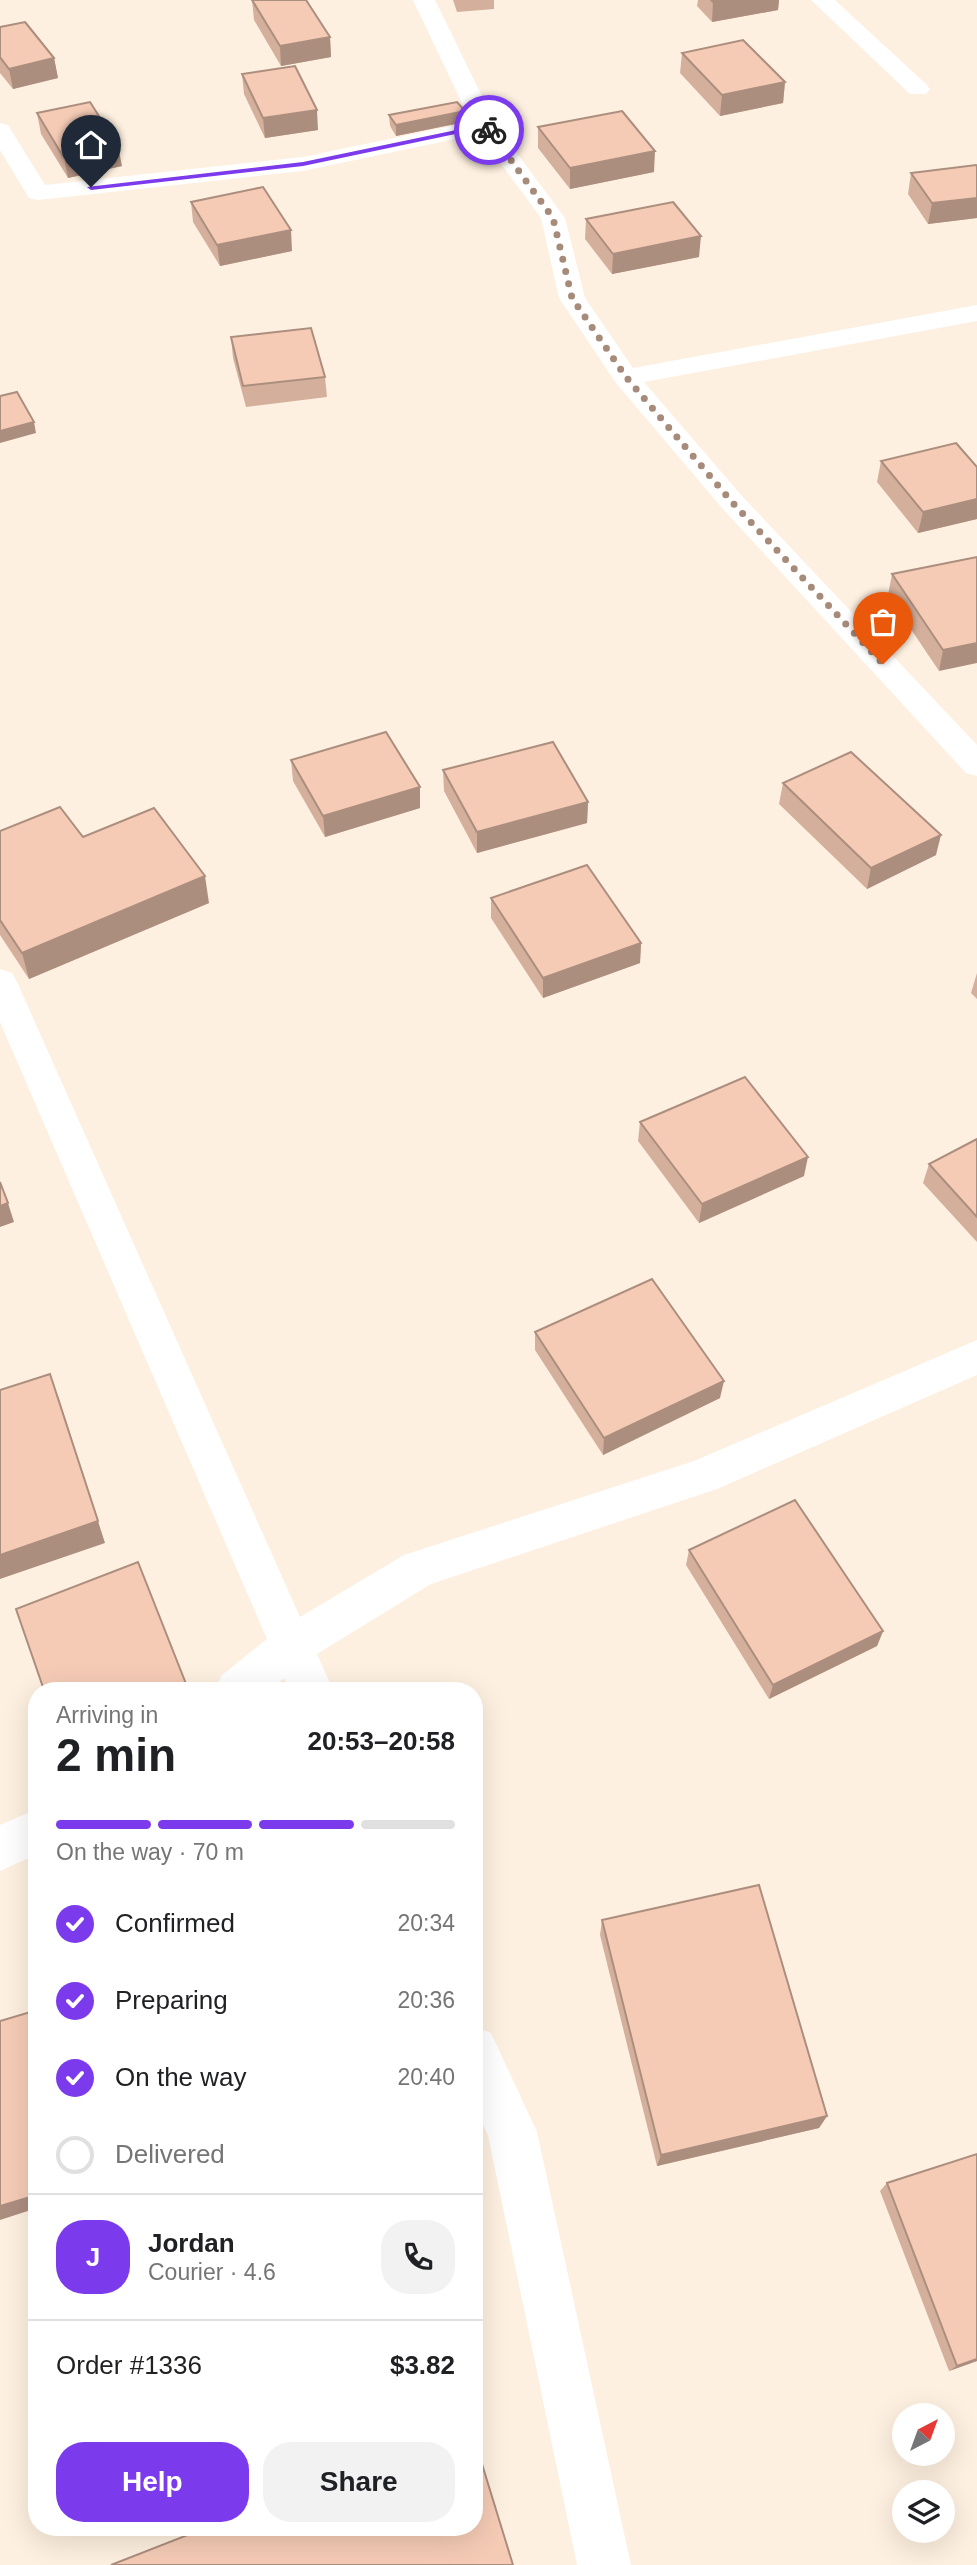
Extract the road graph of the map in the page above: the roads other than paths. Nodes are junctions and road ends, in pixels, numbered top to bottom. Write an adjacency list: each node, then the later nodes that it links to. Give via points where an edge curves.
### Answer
1 (424, 0): 4 (street)
2 (822, 0): 3 (street)
3 (918, 89)
4 (485, 126): 5 (street, via 303,164 38,193); 7 (street, via 553,218 572,298)
5 (0, 130)
6 (977, 313): 7 (street)
7 (626, 377): 8 (street, via 732,502)
8 (977, 765)
9 (0, 982): 11 (street)
10 (977, 1357): 11 (street, via 703,1476 419,1569)
11 (291, 1646): 12 (street); 13 (street)
12 (247, 1682)
13 (307, 1682)
14 (28, 1835): 15 (street)
15 (0, 1848)
16 (483, 2069): 17 (street, via 512,2132)
17 (604, 2565)

